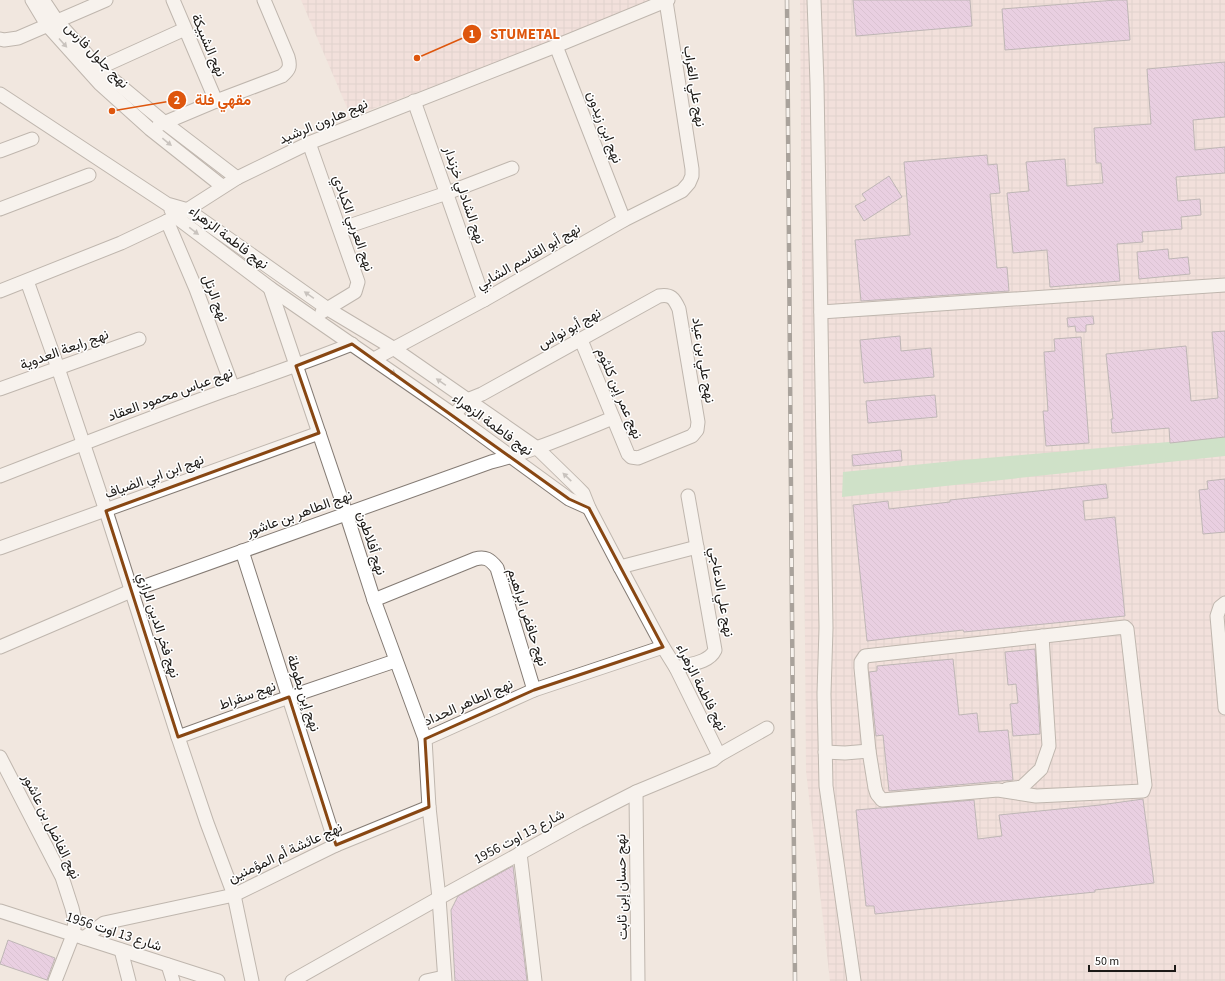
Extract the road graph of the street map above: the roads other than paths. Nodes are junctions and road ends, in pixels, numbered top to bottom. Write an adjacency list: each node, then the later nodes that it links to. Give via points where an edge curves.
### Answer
1 (32, 0): 8 (street, نهج جلول فارس)
2 (43, 0): 8 (street, نهج جلول فارس)
3 (106, 0): 8 (street)
4 (173, 0): 9 (street, نهج الشبيكة)
5 (264, 0): 14 (street, via 290,64 289,70 282,76)
6 (667, 0): 11 (street, نهج هارون الرشيد); 23 (street, نهج علي الغراب)
7 (814, 0): 40 (street)
8 (52, 23): 10 (street, via 18,38); 12 (street, نهج جلول فارس); 17 (street, نهج جلول فارس, one-way to 17, via 100,84)
9 (185, 29): 12 (street); 14 (street, نهج الشبيكة)
10 (0, 39)
11 (556, 46): 15 (street, نهج هارون الرشيد); 31 (street, نهج ابن زيدون)
12 (99, 68): 16 (street, نهج جلول فارس)
13 (0, 94): 27 (street)
14 (216, 101): 16 (street)
15 (414, 101): 19 (street, نهج هارون الرشيد); 26 (street, نهج الشادلي خزندار)
16 (164, 123): 17 (street); 24 (street, نهج جلول فارس)
17 (150, 129): 25 (street, نهج جلول فارس, one-way to 25)
18 (32, 139): 20 (street)
19 (309, 143): 24 (street, نهج هارون الرشيد); 32 (street, نهج العربي الكبادي)
20 (0, 151)
21 (512, 168): 26 (street)
22 (89, 175): 28 (street)
23 (692, 176): 31 (street, نهج أبو القاسم الشابي, via 682,191)
24 (237, 178): 25 (street, نهج هارون الرشيد)
25 (222, 186): 29 (street, نهج هارون الرشيد)
26 (447, 193): 32 (street); 38 (street, نهج الشادلي خزندار)
27 (167, 204): 29 (street, نهج فاطمة الزهراء); 30 (street, نهج فاطمة الزهراء)
28 (0, 209)
29 (188, 210): 30 (street, نهج هارون الرشيد); 39 (street, نهج فاطمة الزهراء, one-way to 29)
30 (171, 219): 33 (street, نهج هارون الرشيد); 36 (street, نهج فاطمة الزهراء, one-way to 36); 49 (street, نهج الرتل)
31 (624, 220): 38 (street, نهج أبو القاسم الشابي)
32 (340, 229): 39 (street, نهج العربي الكبادي, via 358,282 355,292)
33 (27, 281): 35 (street, نهج هارون الرشيد); 48 (street, نهج فخر الدين الرازي)
34 (1225, 285): 40 (street)
35 (1, 288)
36 (270, 288): 41 (street, نهج فاطمة الزهراء); 47 (street, نهج أفلاطون)
37 (672, 297): 43 (street, نهج أبو نواس, via 658,296); 61 (street, نهج علي بن عياد, via 679,309 698,422 697,430 692,436 638,458)
38 (484, 300): 45 (street, نهج أبو القاسم الشابي)
39 (328, 309): 41 (street, نهج العربي الكبادي); 45 (street, نهج فاطمة الزهراء)
40 (821, 312): 86 (street, via 826,628)
41 (314, 317): 44 (street, نهج فاطمة الزهراء)
42 (139, 339): 48 (street, نهج رابعة العدوية)
43 (580, 340): 51 (street, نهج أبو نواس); 55 (street, نهج عمر إبن كلثوم)
44 (352, 344): 46 (street, نهج فاطمة الزهراء); 47 (street, نهج عباس محمود العقاد)
45 (393, 348): 46 (street, نهج أبو القاسم الشابي); 52 (street, نهج فاطمة الزهراء, one-way to 45)
46 (374, 359): 54 (street, نهج فاطمة الزهراء, one-way to 54)
47 (296, 366): 49 (street, نهج عباس محمود العقاد); 57 (street, نهج أفلاطون)
48 (58, 368): 50 (street, نهج رابعة العدوية); 58 (street, نهج فخر الدين الرازي)
49 (233, 388): 58 (street, نهج عباس محمود العقاد)
50 (0, 389)
51 (482, 394): 52 (street, نهج أبو نواس); 53 (street)
52 (467, 400): 53 (street, نهج فاطمة الزهراء); 54 (street)
53 (481, 409): 56 (street); 59 (street, نهج فاطمة الزهراء)
54 (454, 415): 56 (street, نهج فاطمة الزهراء)
55 (613, 418): 59 (street, نهج الطاهر بن عاشور); 61 (street, نهج عمر إبن كلثوم)
56 (469, 425): 60 (street, نهج فاطمة الزهراء)
57 (319, 433): 65 (street, نهج ابن ابي الضياف); 66 (street, نهج أفلاطون)
58 (83, 444): 62 (street, نهج عباس محمود العقاد); 65 (street, نهج فخر الدين الرازي)
59 (537, 448): 60 (street, نهج الطاهر بن عاشور); 64 (street, نهج فاطمة الزهراء, one-way to 59, via 583,494)
60 (513, 457): 64 (street, نهج فاطمة الزهراء, via 569,499); 66 (street, نهج الطاهر بن عاشور, via 491,462)
61 (631, 457)
62 (0, 476)
63 (688, 496): 68 (street, نهج علي الدعاجي)
64 (589, 508): 70 (street, نهج فاطمة الزهراء)
65 (106, 511): 67 (street, نهج ابن ابي الضياف); 71 (street, نهج فخر الدين الرازي)
66 (346, 513): 69 (street, نهج الطاهر بن عاشور); 72 (street, نهج أفلاطون)
67 (0, 548)
68 (698, 548): 70 (street); 78 (street, نهج علي الدعاجي, via 715,650 708,658)
69 (242, 551): 71 (street, نهج الطاهر بن عاشور); 80 (street, نهج إبن بطوطة)
70 (620, 567): 76 (street, نهج فاطمة الزهراء)
71 (131, 591): 75 (street, نهج الطاهر بن عاشور); 83 (street, نهج فخر الدين الرازي)
72 (374, 600): 77 (street, نهج أفلاطون); 79 (street, نهج حافض ابراهيم, via 475,559 488,558 496,568)
73 (1225, 603): 81 (street, via 1220,607 1217,616)
74 (1042, 636): 85 (street, via 865,656 861,668); 89 (street, via 1049,746 1041,769 1022,787); 89 (street, via 1125,627 1127,629 1145,785 1143,791 1036,796)
75 (0, 647)
76 (664, 647): 78 (street, نهج فاطمة الزهراء); 79 (street, نهج الطاهر الحداد)
77 (395, 661): 80 (street, نهج سقراط); 84 (street, نهج أفلاطون)
78 (676, 668): 87 (street, نهج فاطمة الزهراء)
79 (534, 690): 84 (street, نهج الطاهر الحداد)
80 (289, 697): 83 (street, نهج سقراط); 92 (street, نهج إبن بطوطة)
81 (1225, 708)
82 (767, 728): 87 (street, شارع 13 اوت 1956)
83 (178, 737): 94 (street, نهج فخر الدين الرازي)
84 (425, 739): 91 (street, نهج الطاهر الحداد)
85 (869, 751): 86 (street); 89 (street, via 875,788 882,800)
86 (825, 752): 110 (street, via 826,786)
87 (719, 755): 90 (street, شارع 13 اوت 1956, via 713,760)
88 (0, 757): 97 (street, نهج الفاضل بن عاشور, via 62,877)
89 (998, 790)
90 (636, 792): 93 (street, شارع 13 اوت 1956); 109 (street, نهج حسان إبن ثابت)
91 (429, 807): 92 (street, نهج عائشة أم المؤمنين); 95 (street, نهج الطاهر الحداد)
92 (336, 845): 94 (street, نهج عائشة أم المؤمنين)
93 (520, 853): 95 (street, شارع 13 اوت 1956); 108 (street)
94 (234, 895): 97 (street, نهج عائشة أم المؤمنين, via 104,923); 105 (street, نهج فخر الدين الرازي)
95 (438, 898): 100 (street, نهج الطاهر الحداد); 106 (street, شارع 13 اوت 1956)
96 (0, 911): 97 (street, شارع 13 اوت 1956)
97 (79, 936): 98 (street, شارع 13 اوت 1956); 101 (street)
98 (121, 950): 99 (street, شارع 13 اوت 1956); 102 (street)
99 (168, 965): 103 (street); 104 (street, شارع 13 اوت 1956)
100 (444, 979): 107 (street)
101 (55, 981)
102 (129, 981)
103 (173, 981)
104 (218, 981)
105 (252, 981)
106 (292, 981)
107 (426, 981)
108 (534, 981)
109 (638, 981)
110 (854, 981)

